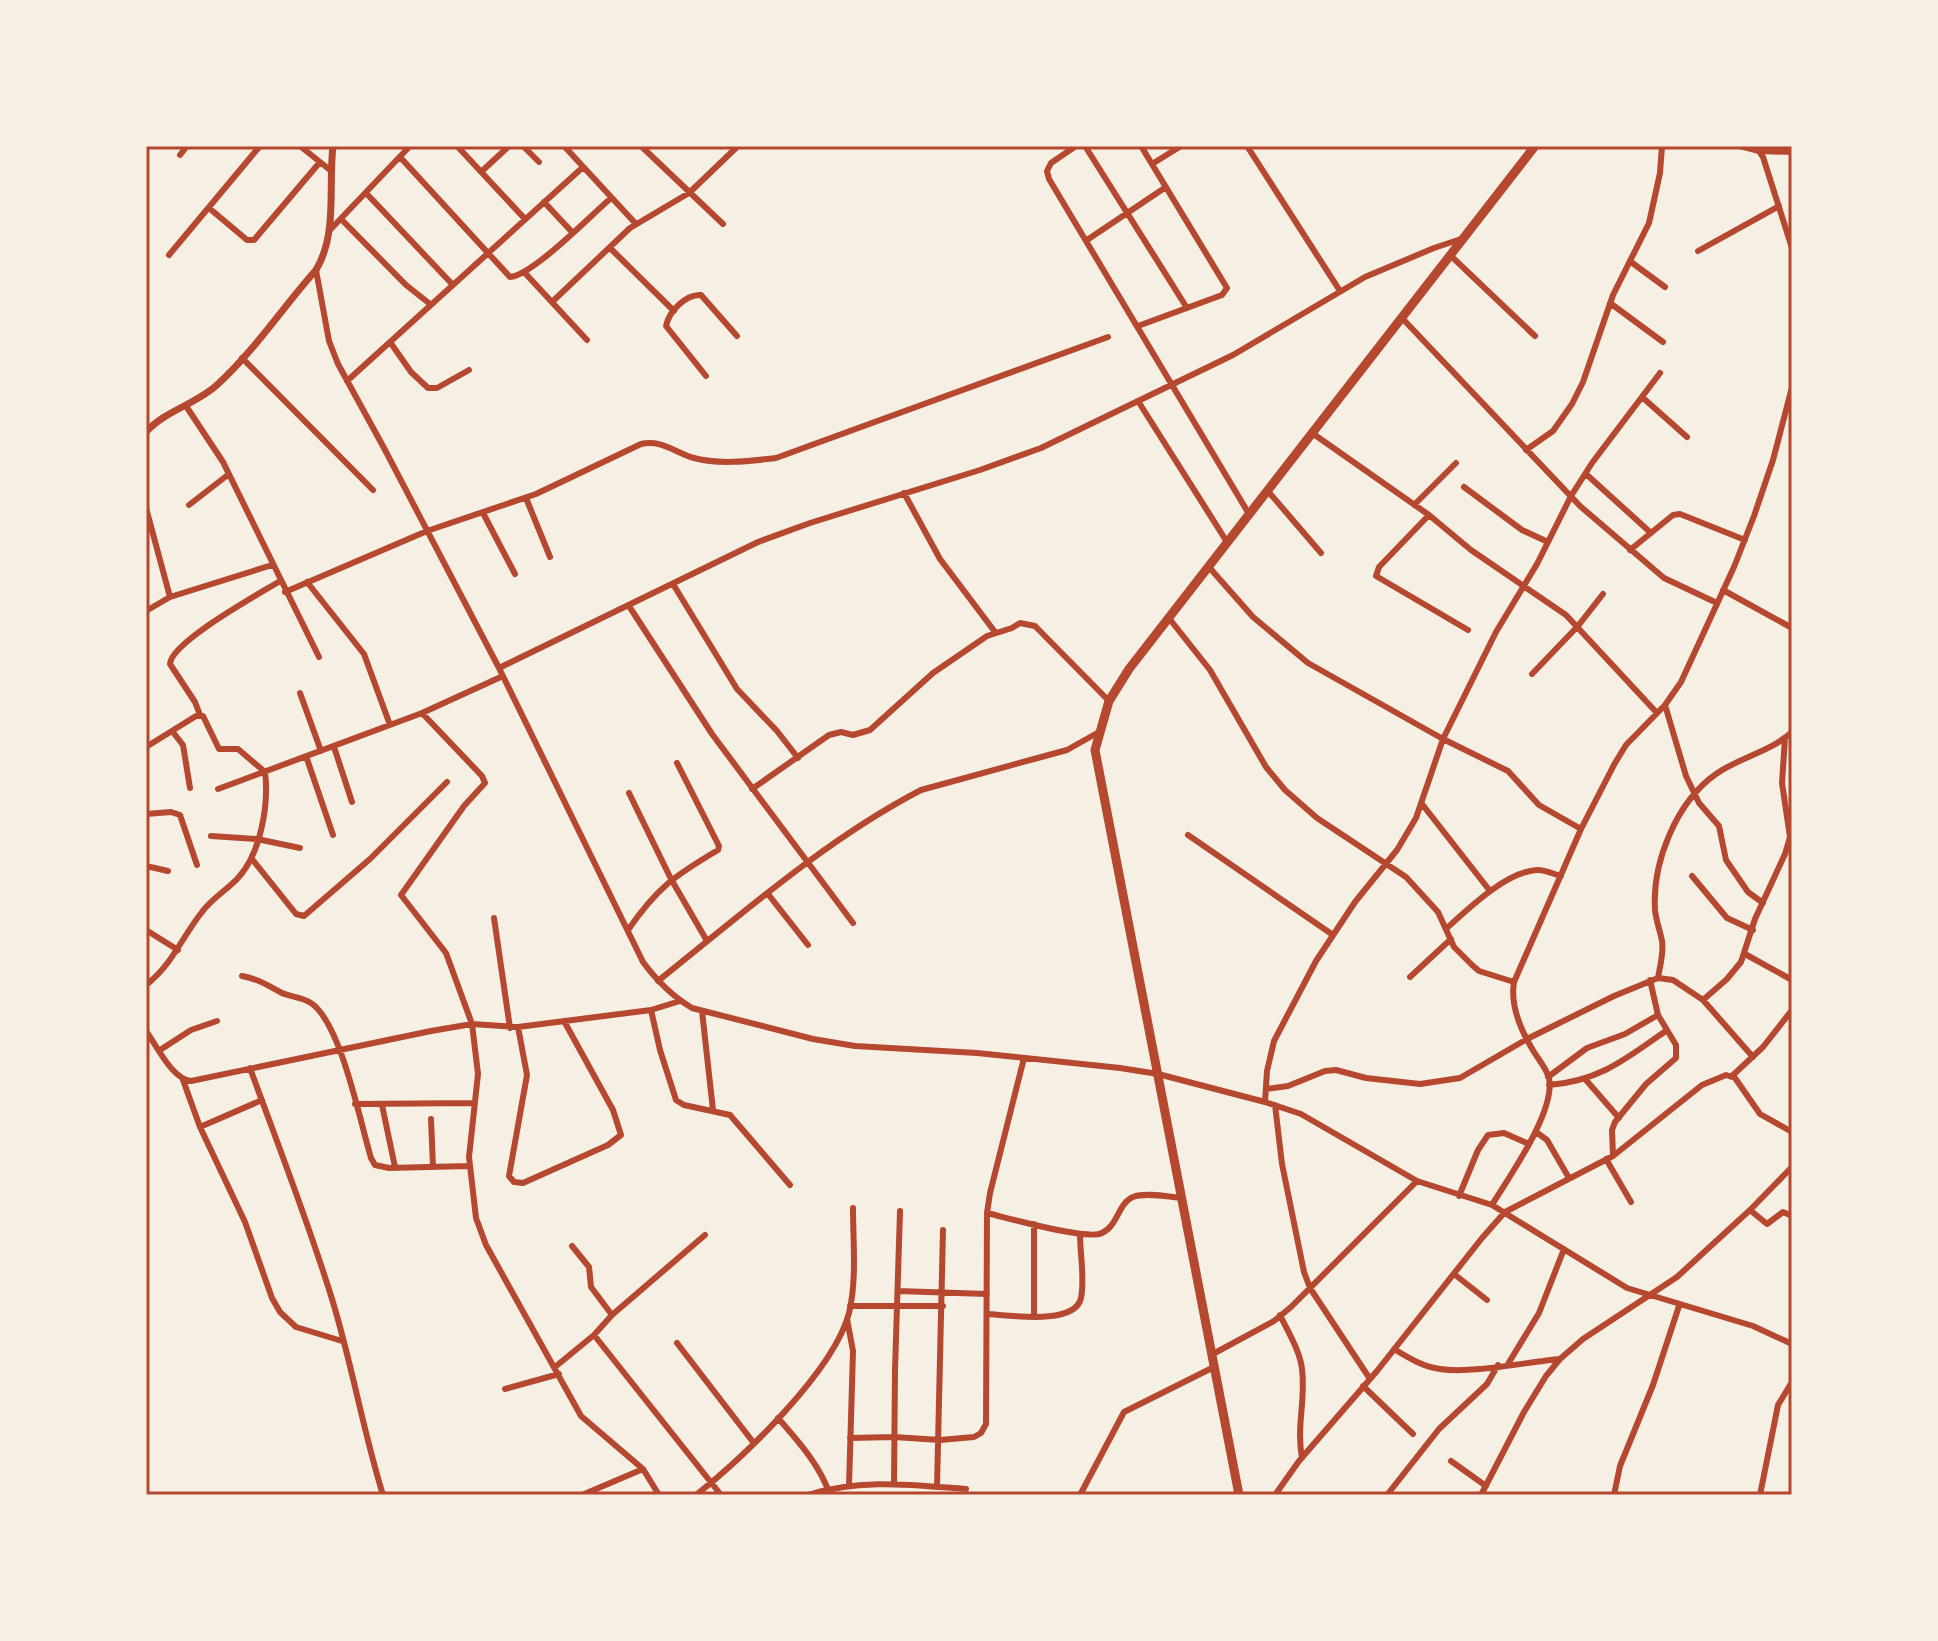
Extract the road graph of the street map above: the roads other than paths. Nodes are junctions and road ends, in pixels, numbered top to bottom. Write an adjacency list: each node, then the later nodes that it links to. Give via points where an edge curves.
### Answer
1 (187, 146): 23 (street)
2 (260, 146): 37 (street)
3 (300, 146): 25 (street)
4 (333, 146): 29 (street)
5 (410, 146): 24 (street)
6 (457, 146): 30 (street)
7 (509, 146): 30 (street)
8 (523, 146): 26 (street)
9 (564, 146): 28 (street)
10 (641, 146): 33 (street)
11 (1076, 146): 46 (street, via 1047,171)
12 (1085, 146): 38 (street)
13 (1141, 146): 27 (street)
14 (1181, 146): 27 (street)
15 (1247, 146): 58 (street)
16 (1535, 146): 45 (main road)
17 (1662, 146): 53 (street, via 1656,200)
18 (1740, 146): 20 (street)
19 (736, 147): 33 (street)
20 (1750, 147): 21 (street)
21 (1759, 151): 22 (street); 36 (street)
22 (1792, 152)
23 (180, 155)
24 (400, 157): 32 (street); 50 (street)
25 (320, 162): 29 (street); 37 (street, via 254,240 247,240)
26 (539, 162)
27 (1152, 164): 31 (street)
28 (582, 168): 34 (street); 35 (street)
29 (330, 170): 43 (street)
30 (481, 172): 40 (street)
31 (1166, 187): 38 (street); 62 (street, via 1227,288 1222,295)
32 (366, 193): 39 (street); 56 (street)
33 (689, 193): 41 (street); 42 (street)
34 (610, 199): 41 (street); 44 (street)
35 (544, 202): 40 (street); 44 (street)
36 (1779, 206): 48 (street); 49 (street)
37 (209, 208): 51 (street)
38 (1127, 213): 46 (street); 62 (street)
39 (341, 219): 43 (street); 61 (street)
40 (525, 219): 50 (street)
41 (636, 224): 47 (street)
42 (723, 224)
43 (329, 231): 54 (street)
44 (572, 232): 55 (street)
45 (1462, 239): 52 (main road); 58 (street)
46 (1087, 240): 65 (street)
47 (610, 248): 59 (street); 63 (street)
48 (1792, 248)
49 (1698, 251)
50 (487, 253): 55 (street, via 510,277); 56 (street)
51 (169, 255)
52 (1450, 255): 64 (main road); 67 (street)
53 (1631, 262): 57 (street); 60 (street)
54 (316, 270): 72 (street); 76 (street, via 329,341)
55 (524, 272): 59 (street)
56 (452, 284): 61 (street)
57 (1665, 287)
58 (1340, 291): 77 (street)
59 (552, 302): 69 (street)
60 (1610, 303): 71 (street); 85 (street, via 1572,404 1553,431)
61 (430, 304): 70 (street)
62 (1187, 308): 65 (street)
63 (674, 311): 66 (street, via 689,296 701,295); 75 (street, via 666,326)
64 (1401, 317): 83 (main road); 85 (street)
65 (1138, 326): 77 (street)
66 (737, 336)
67 (1535, 336)
68 (1108, 337): 94 (street, via 776,458 693,458 649,442)
69 (587, 340)
70 (390, 342): 73 (street, via 428,388); 76 (street)
71 (1663, 342)
72 (242, 358): 81 (street, via 217,385); 90 (street)
73 (469, 370)
74 (1660, 373): 79 (street)
75 (706, 376)
76 (347, 381): 101 (street)
77 (1171, 385): 80 (street); 99 (street)
78 (1792, 387): 103 (street)
79 (1642, 397): 84 (street); 88 (street)
80 (1138, 401): 92 (street, via 1041,448); 104 (street)
81 (186, 406): 82 (street); 87 (street)
82 (146, 432)
83 (1312, 433): 91 (main road); 96 (street)
84 (1687, 437)
85 (1526, 450): 93 (street)
86 (1456, 463): 96 (street)
87 (229, 474): 95 (street); 109 (street)
88 (1586, 474): 93 (street); 102 (street)
89 (1464, 487): 105 (street, via 1522,530)
90 (373, 490)
91 (1267, 490): 99 (main road); 107 (street)
92 (904, 493): 114 (street, via 758,542); 127 (street, via 940,559)
93 (1571, 496): 105 (street); 106 (street)
94 (526, 498): 98 (street); 108 (street)
95 (189, 505)
96 (1414, 505): 100 (street)
97 (146, 508): 119 (street)
98 (483, 513): 101 (street); 111 (street)
99 (1249, 514): 104 (main road)
100 (1429, 515): 115 (street); 126 (street, via 1376,576)
101 (427, 531): 113 (street); 129 (street)
102 (1651, 533): 103 (street, via 1680,514); 106 (street)
103 (1745, 540): 116 (street)
104 (1227, 542): 110 (main road)
105 (1548, 542): 115 (street)
106 (1630, 550): 120 (street, via 1664,578)
107 (1321, 553)
108 (550, 557)
109 (272, 565): 112 (street); 119 (street)
110 (1208, 566): 123 (main road); 143 (street, via 1253,617 1298,656)
111 (515, 574)
112 (280, 581): 117 (street); 137 (street, via 198,632 171,656 170,664)
113 (307, 582): 117 (street); 138 (street, via 364,654)
114 (673, 584): 121 (street); 148 (street, via 737,689)
115 (1524, 586): 124 (street); 143 (street)
116 (1723, 590): 120 (street); 125 (street)
117 (285, 592): 128 (street)
118 (1603, 594): 124 (street)
119 (170, 597): 122 (street)
120 (1717, 603): 134 (street)
121 (629, 606): 129 (street); 154 (street)
122 (146, 611)
123 (1168, 617): 133 (main road); 168 (street, via 1210,670 1285,790)
124 (1578, 626): 130 (street); 136 (street)
125 (1792, 628)
126 (1468, 630)
127 (995, 632): 133 (street, via 1020,623 1035,626); 148 (street, via 933,673 870,730 853,735 835,732)
128 (319, 657)
129 (499, 668): 131 (street)
130 (1532, 674)
131 (503, 676): 135 (street); 182 (street)
132 (300, 693): 146 (street)
133 (1109, 701): 140 (main road)
134 (1665, 705): 136 (street); 156 (street)
135 (422, 713): 138 (street); 205 (street, via 485,783 401,895 446,953)
136 (1657, 713): 160 (street, via 1626,745)
137 (200, 715): 139 (street); 150 (street, via 219,749 238,749)
138 (390, 725): 145 (street)
139 (172, 731): 144 (street); 152 (street, via 183,745)
140 (1099, 732): 167 (street, via 1067,750 921,790); 215 (main road, via 1097,775)
141 (1792, 732): 142 (street)
142 (1785, 738): 156 (street, via 1717,774); 177 (street, via 1782,783 1790,837)
143 (1443, 739): 158 (street); 160 (street, via 1508,771 1539,805)
144 (146, 747)
145 (334, 747): 146 (street); 157 (street)
146 (321, 751): 147 (street)
147 (306, 756): 150 (street); 161 (street)
148 (798, 758): 154 (street)
149 (677, 763): 174 (street, via 719,846)
150 (265, 772): 153 (street); 164 (street, via 266,798)
151 (447, 782): 166 (street, via 304,916 296,914)
152 (190, 788)
153 (218, 789)
154 (752, 789): 167 (street)
155 (629, 793): 174 (street)
156 (1695, 796): 177 (street, via 1719,826 1726,860 1748,892); 192 (street, via 1669,832 1661,864 1655,912 1663,945)
157 (352, 802)
158 (1422, 804): 168 (street); 175 (street)
159 (146, 814): 169 (street, via 180,815)
160 (1581, 829): 172 (street)
161 (333, 835)
162 (1188, 835): 184 (street)
163 (211, 836): 164 (street)
164 (257, 839): 165 (street); 166 (street)
165 (300, 848)
166 (252, 859): 188 (street, via 203,910)
167 (807, 863): 176 (street); 179 (street)
168 (1384, 864): 180 (street, via 1421,892); 184 (street)
169 (197, 865)
170 (146, 866): 171 (street)
171 (168, 871)
172 (1561, 876): 175 (street, via 1535,870); 195 (street)
173 (1692, 876): 183 (street, via 1727,918)
174 (671, 879): 182 (street); 186 (street)
175 (1490, 891): 180 (street)
176 (768, 894): 186 (street); 187 (street)
177 (1763, 903): 183 (street)
178 (494, 918): 206 (street)
179 (853, 923)
180 (1447, 928): 185 (street)
181 (146, 930): 188 (street)
182 (628, 930): 194 (street)
183 (1753, 930): 189 (street)
184 (1333, 935): 220 (street, via 1274,1041)
185 (1451, 939): 191 (street); 195 (street, via 1479,971)
186 (707, 941): 194 (street)
187 (808, 945)
188 (178, 950): 196 (street)
189 (1745, 954): 193 (street); 197 (street, via 1734,972)
190 (242, 976): 210 (street, via 312,1003)
191 (1410, 977)
192 (1654, 979): 197 (street, via 1673,980); 202 (street); 209 (street)
193 (1792, 980)
194 (658, 981): 198 (street)
195 (1514, 982): 209 (street, via 1511,997)
196 (146, 985)
197 (1703, 1000): 212 (street)
198 (680, 1001): 199 (street); 201 (street)
199 (651, 1010): 204 (street); 227 (street, via 676,1100)
200 (1792, 1010): 212 (street)
201 (702, 1011): 213 (street, via 855,1046); 227 (street)
202 (1658, 1015): 207 (street); 219 (street, via 1587,1048)
203 (217, 1021): 211 (street)
204 (564, 1021): 206 (street); 206 (street, via 613,1110 621,1135 523,1183 509,1176 527,1075)
205 (472, 1024): 206 (street); 210 (street); 223 (street, via 478,1058)
206 (514, 1027)
207 (1667, 1030): 218 (street); 228 (street, via 1676,1058)
208 (146, 1031): 211 (street)
209 (1527, 1039): 219 (street); 220 (street, via 1472,1073 1441,1082 1381,1080 1336,1070)
210 (340, 1049): 214 (street); 224 (street)
211 (160, 1050): 217 (street)
212 (1753, 1057): 216 (street)
213 (1024, 1058): 215 (street); 250 (street)
214 (250, 1068): 217 (street); 221 (street)
215 (1158, 1074): 222 (street); 243 (main road)
216 (1732, 1076): 232 (street, via 1760,1114); 234 (street, via 1702,1085)
217 (183, 1080): 230 (street)
218 (1586, 1080): 219 (street); 228 (street)
219 (1549, 1081): 231 (street)
220 (1266, 1089): 222 (street)
221 (262, 1100): 230 (street); 275 (street, via 311,1233)
222 (1265, 1102): 226 (street)
223 (474, 1103): 225 (street); 235 (street)
224 (355, 1104): 225 (street); 236 (street, via 375,1165)
225 (382, 1105): 236 (street)
226 (1275, 1105): 240 (street, via 1301,1114); 259 (street, via 1282,1164)
227 (713, 1110): 241 (street, via 730,1115)
228 (1619, 1118): 234 (street, via 1612,1130)
229 (431, 1119): 237 (street)
230 (200, 1127): 275 (street, via 280,1312 296,1327)
231 (1536, 1132): 233 (street); 239 (street, via 1547,1140)
232 (1792, 1132)
233 (1529, 1144): 242 (street, via 1504,1133 1488,1135); 245 (street)
234 (1610, 1157): 239 (street); 244 (street)
235 (469, 1166): 237 (street); 284 (street, via 476,1218 486,1245)
236 (395, 1167): 237 (street)
237 (433, 1167)
238 (1792, 1167): 247 (street)
239 (1569, 1178): 249 (street)
240 (1417, 1181): 242 (street); 259 (street)
241 (790, 1185)
242 (1459, 1196): 245 (street)
243 (1182, 1198): 254 (street, via 1132,1197 1105,1232); 279 (main road)
244 (1631, 1202)
245 (1492, 1205): 249 (street)
246 (853, 1208): 265 (street)
247 (1750, 1210): 251 (street, via 1767,1224 1783,1212); 263 (street, via 1677,1277)
248 (900, 1211): 260 (street)
249 (1505, 1212): 257 (street); 258 (street)
250 (987, 1213): 252 (street); 262 (street)
251 (1792, 1216)
252 (1034, 1224): 254 (street); 272 (street)
253 (943, 1230): 261 (street)
254 (1080, 1234): 272 (street, via 1081,1301 1064,1314)
255 (705, 1235): 270 (street)
256 (572, 1246): 270 (street, via 589,1267 591,1287)
257 (1564, 1249): 263 (street); 281 (street, via 1539,1313)
258 (1454, 1274): 264 (street); 278 (street)
259 (1310, 1288): 271 (street); 285 (street)
260 (898, 1291): 261 (street); 266 (street)
261 (944, 1291): 262 (street); 267 (street)
262 (987, 1294): 269 (street)
263 (1647, 1296): 268 (street); 280 (street)
264 (1487, 1300)
265 (850, 1306): 266 (street); 273 (street)
266 (898, 1306): 267 (street); 291 (street)
267 (943, 1306): 293 (street)
268 (1679, 1306): 277 (street, via 1753,1326); 318 (street)
269 (987, 1314): 272 (street); 293 (street, via 986,1424 974,1437)
270 (612, 1315): 274 (street)
271 (1280, 1315): 279 (street); 295 (street, via 1302,1368)
272 (1034, 1316)
273 (847, 1319): 289 (street, via 809,1382); 292 (street, via 853,1351)
274 (594, 1335): 284 (street); 298 (street)
275 (342, 1341): 306 (street)
276 (677, 1343): 294 (street)
277 (1792, 1344)
278 (1394, 1349): 282 (street, via 1440,1370); 285 (street)
279 (1211, 1355): 283 (main road)
280 (1560, 1359): 281 (street); 301 (street, via 1524,1412)
281 (1508, 1364): 282 (street)
282 (1498, 1365): 316 (street)
283 (1214, 1367): 313 (street, via 1124,1412); 314 (main road)
284 (557, 1371): 288 (street); 297 (street, via 586,1421)
285 (1370, 1379): 287 (street)
286 (1792, 1382): 305 (street, via 1778,1405)
287 (1363, 1386): 290 (street); 295 (street)
288 (505, 1389)
289 (778, 1418): 294 (street); 304 (street, via 804,1448)
290 (1413, 1434)
291 (894, 1437): 292 (street); 293 (street); 299 (street)
292 (850, 1438): 300 (street)
293 (940, 1440): 302 (street)
294 (753, 1442): 298 (street)
295 (1302, 1458): 315 (street)
296 (1451, 1461): 301 (street)
297 (643, 1469): 307 (street); 308 (street)
298 (712, 1482): 309 (street); 310 (street)
299 (890, 1484): 300 (street); 302 (street); 312 (street)
300 (849, 1486): 304 (street)
301 (1486, 1486): 317 (street)
302 (937, 1487): 303 (street)
303 (966, 1489)
304 (829, 1492): 311 (street)
305 (1761, 1494)
306 (383, 1495)
307 (582, 1495)
308 (659, 1495)
309 (696, 1495)
310 (721, 1495)
311 (808, 1495)
312 (891, 1495)
313 (1080, 1495)
314 (1239, 1495)
315 (1275, 1495)
316 (1387, 1495)
317 (1481, 1495)
318 (1614, 1495)

